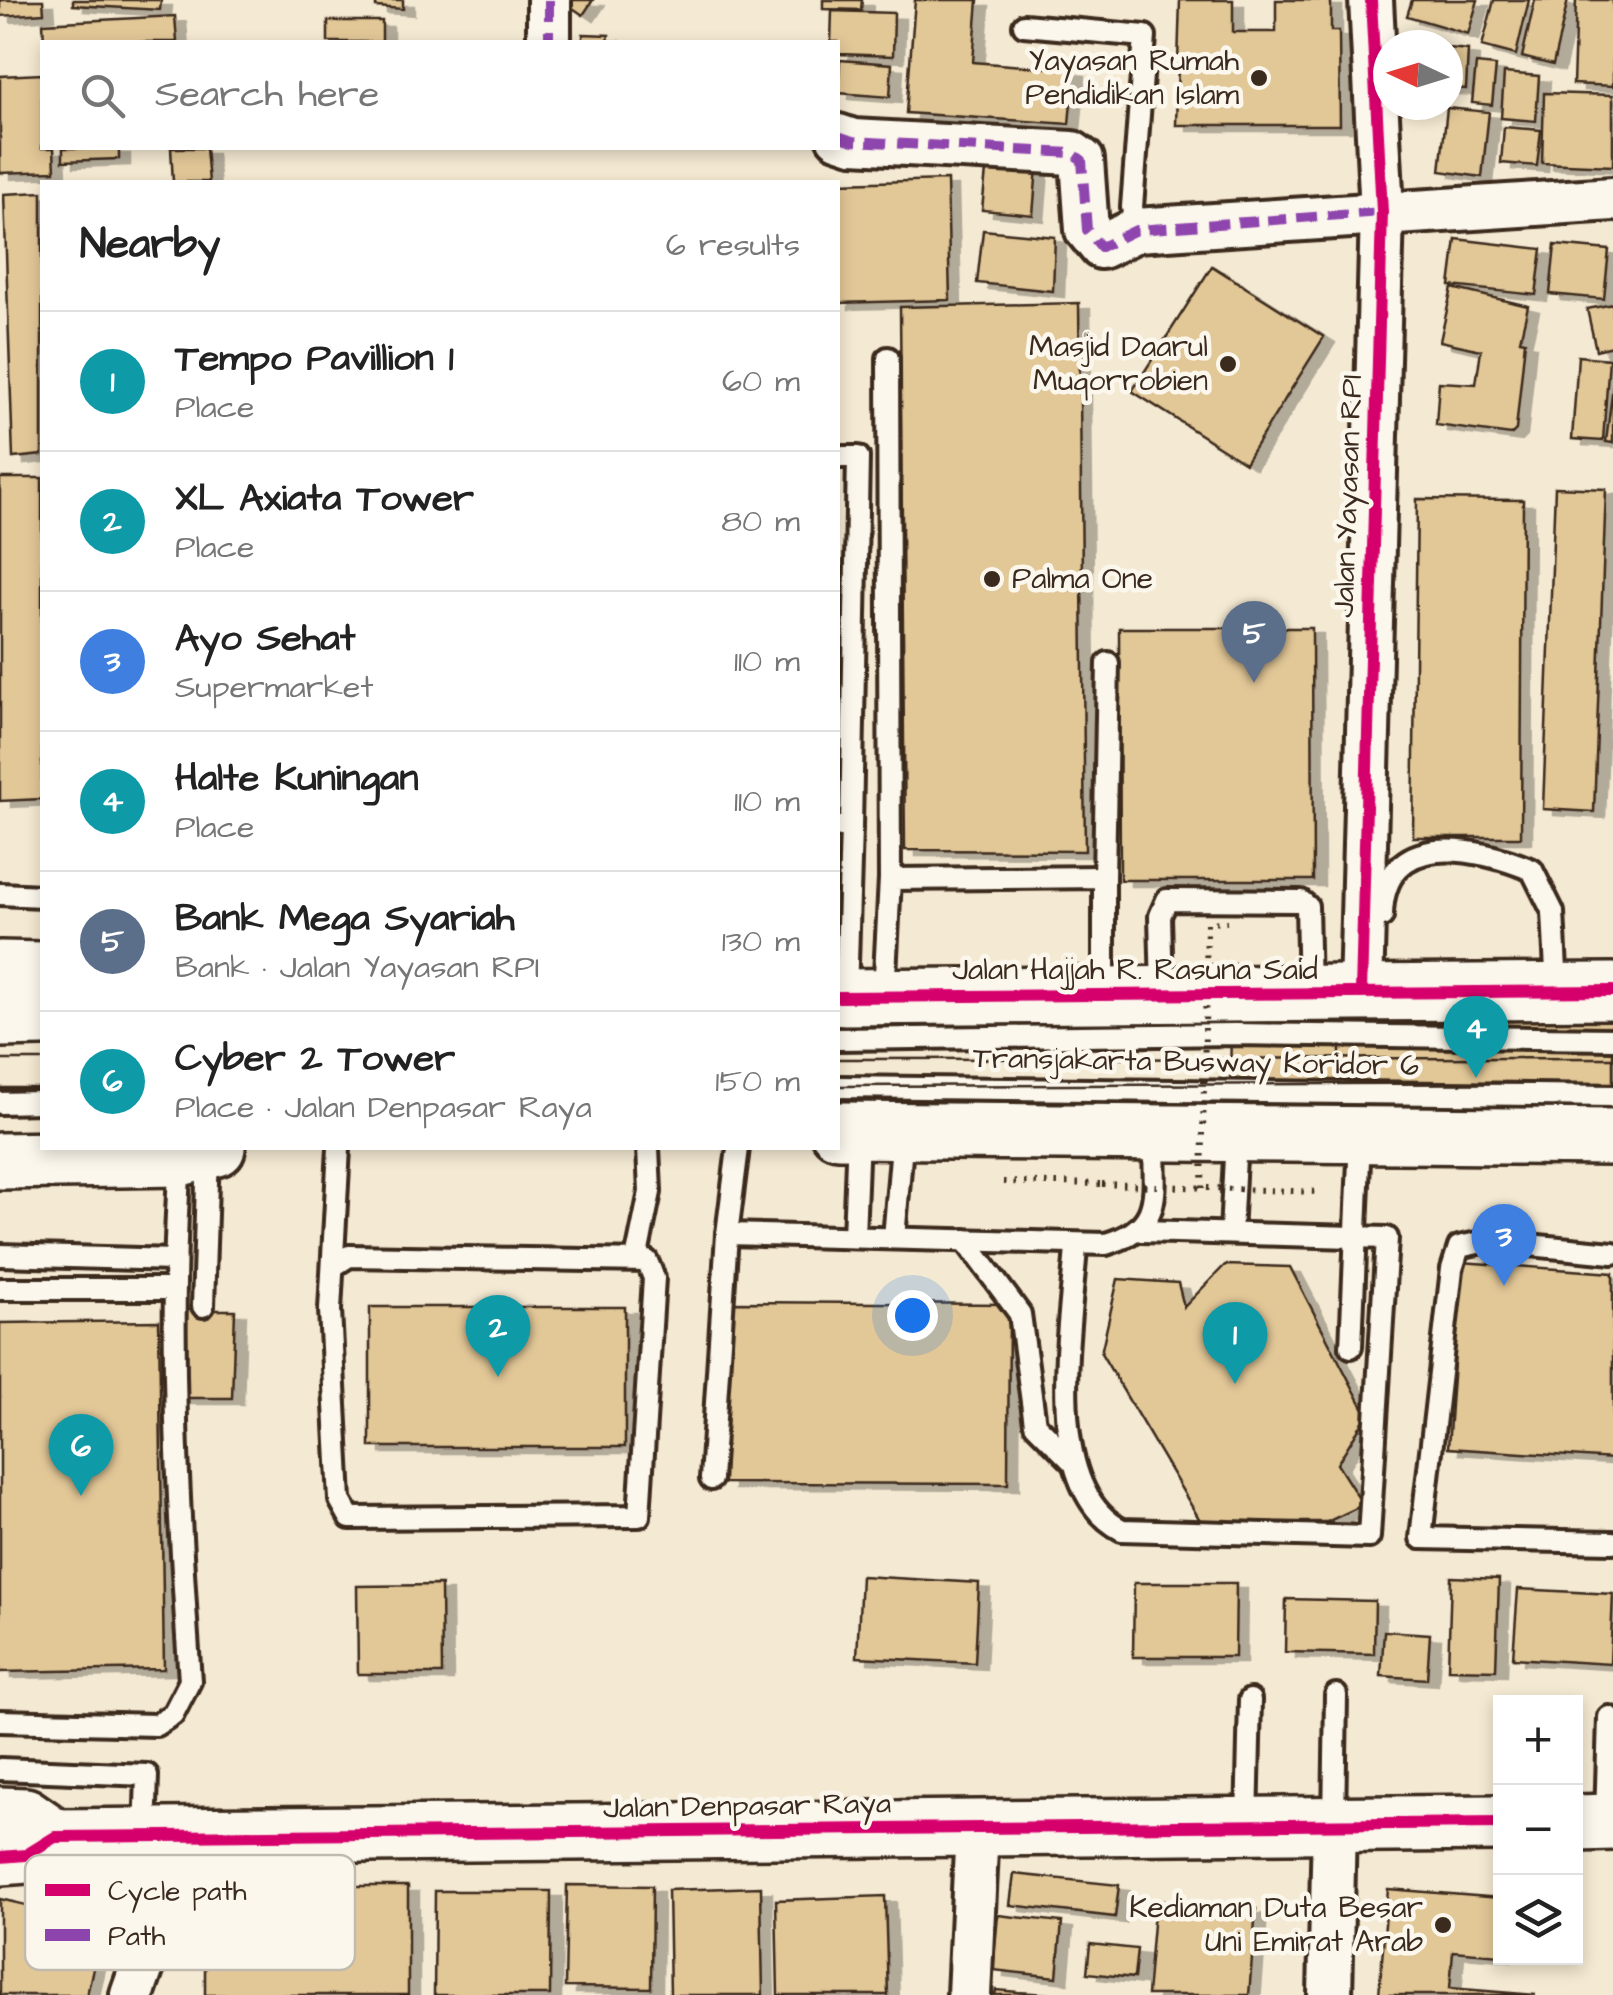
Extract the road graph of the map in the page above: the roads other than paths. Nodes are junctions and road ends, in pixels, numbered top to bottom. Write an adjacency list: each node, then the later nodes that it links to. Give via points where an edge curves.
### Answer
1 (549, 0): 4 (street)
2 (1371, 0): 7 (street, Jalan Yayasan RPI)
3 (1024, 26): 8 (lane, via 1145,36 1132,207)
4 (549, 40)
5 (840, 137): 8 (street, via 1072,153 1082,160 1087,230 1101,247)
6 (1613, 200): 7 (street)
7 (1382, 212): 8 (street); 22 (street, Jalan Yayasan RPI)
8 (1136, 230)
9 (888, 358): 15 (lane)
10 (840, 457): 11 (lane, via 858,457)
11 (847, 576): 13 (lane)
12 (1108, 663): 14 (lane)
13 (844, 827): 26 (lane)
14 (1104, 877): 15 (lane); 23 (lane)
15 (890, 879): 26 (lane)
16 (0, 894): 17 (lane)
17 (40, 896)
18 (0, 969): 19 (main road)
19 (40, 970)
20 (1613, 991): 21 (main road, Jalan Hajjah R. Rasuna Said)
21 (1557, 992): 22 (main road, Jalan Hajjah R. Rasuna Said); 22 (lane, via 1553,912 1532,870 1488,852 1434,852 1405,860 1390,876)
22 (1351, 993): 25 (main road, Jalan Hajjah R. Rasuna Said); 25 (lane, via 1307,906 1247,897 1167,900 1160,916)
23 (1104, 995): 24 (main road, Jalan Hajjah R. Rasuna Said); 25 (main road, Jalan Hajjah R. Rasuna Said)
24 (969, 996): 26 (main road, Jalan Hajjah R. Rasuna Said); 29 (lane)
25 (1162, 996)
26 (851, 1008): 29 (lane, Transjakarta Busway Koridor 6)
27 (40, 1018): 28 (main road)
28 (0, 1019)
29 (1030, 1036): 30 (lane, Transjakarta Busway Koridor 6)
30 (1613, 1038)
31 (1613, 1096): 34 (lane, Transjakarta Busway Koridor 6)
32 (40, 1102): 33 (lane)
33 (0, 1103)
34 (857, 1112): 37 (main road); 49 (lane); 50 (lane)
35 (0, 1129): 36 (main road)
36 (40, 1129)
37 (1154, 1135): 38 (main road); 46 (lane, via 1153,1201)
38 (1236, 1136): 40 (main road); 47 (lane)
39 (1613, 1137): 40 (main road)
40 (1360, 1138): 51 (lane)
41 (339, 1150): 58 (lane)
42 (648, 1150): 57 (lane, via 650,1192)
43 (738, 1150): 48 (lane)
44 (202, 1152): 45 (main road); 56 (lane); 61 (lane)
45 (0, 1161)
46 (1141, 1232): 47 (lane); 53 (lane)
47 (1232, 1233): 51 (lane)
48 (727, 1234): 49 (lane); 64 (lane)
49 (854, 1237): 50 (lane)
50 (894, 1238): 52 (lane)
51 (1354, 1238): 62 (lane); 63 (lane, via 1386,1238 1369,1537 1122,1530 1089,1503)
52 (966, 1240): 53 (lane); 63 (lane, via 1020,1314 1035,1424)
53 (1076, 1247): 63 (lane, via 1068,1382)
54 (1613, 1254): 65 (lane, via 1487,1241 1459,1248 1421,1538)
55 (0, 1255): 56 (lane)
56 (174, 1260): 60 (lane)
57 (636, 1260): 58 (lane, via 349,1256); 58 (lane, via 647,1261 654,1278 640,1516 350,1518 340,1500 330,1310)
58 (335, 1265)
59 (0, 1289): 60 (lane)
60 (174, 1289): 69 (lane, via 174,1451 190,1681 173,1714 156,1725)
61 (204, 1306)
62 (1350, 1348)
63 (1072, 1461)
64 (711, 1480)
65 (1613, 1542)
66 (1336, 1695): 74 (lane)
67 (1250, 1700): 75 (lane)
68 (1609, 1717): 72 (lane)
69 (0, 1721)
70 (0, 1769): 77 (lane, via 147,1776)
71 (0, 1815): 78 (main road, Jalan Denpasar Raya, via 25,1816)
72 (1598, 1822)
73 (1493, 1824): 74 (main road, Jalan Denpasar Raya)
74 (1334, 1825): 75 (main road, Jalan Denpasar Raya); 86 (street)
75 (1247, 1826): 76 (main road, Jalan Denpasar Raya)
76 (977, 1828): 77 (main road, Jalan Denpasar Raya); 85 (street)
77 (166, 1836): 78 (main road, Jalan Denpasar Raya); 81 (street)
78 (55, 1837): 80 (main road, Jalan Denpasar Raya)
79 (25, 1855): 82 (main road, Jalan Denpasar Raya)
80 (26, 1855)
81 (162, 1855)
82 (0, 1857)
83 (137, 1970): 84 (street)
84 (132, 1995)
85 (969, 1995)
86 (1330, 1995)

